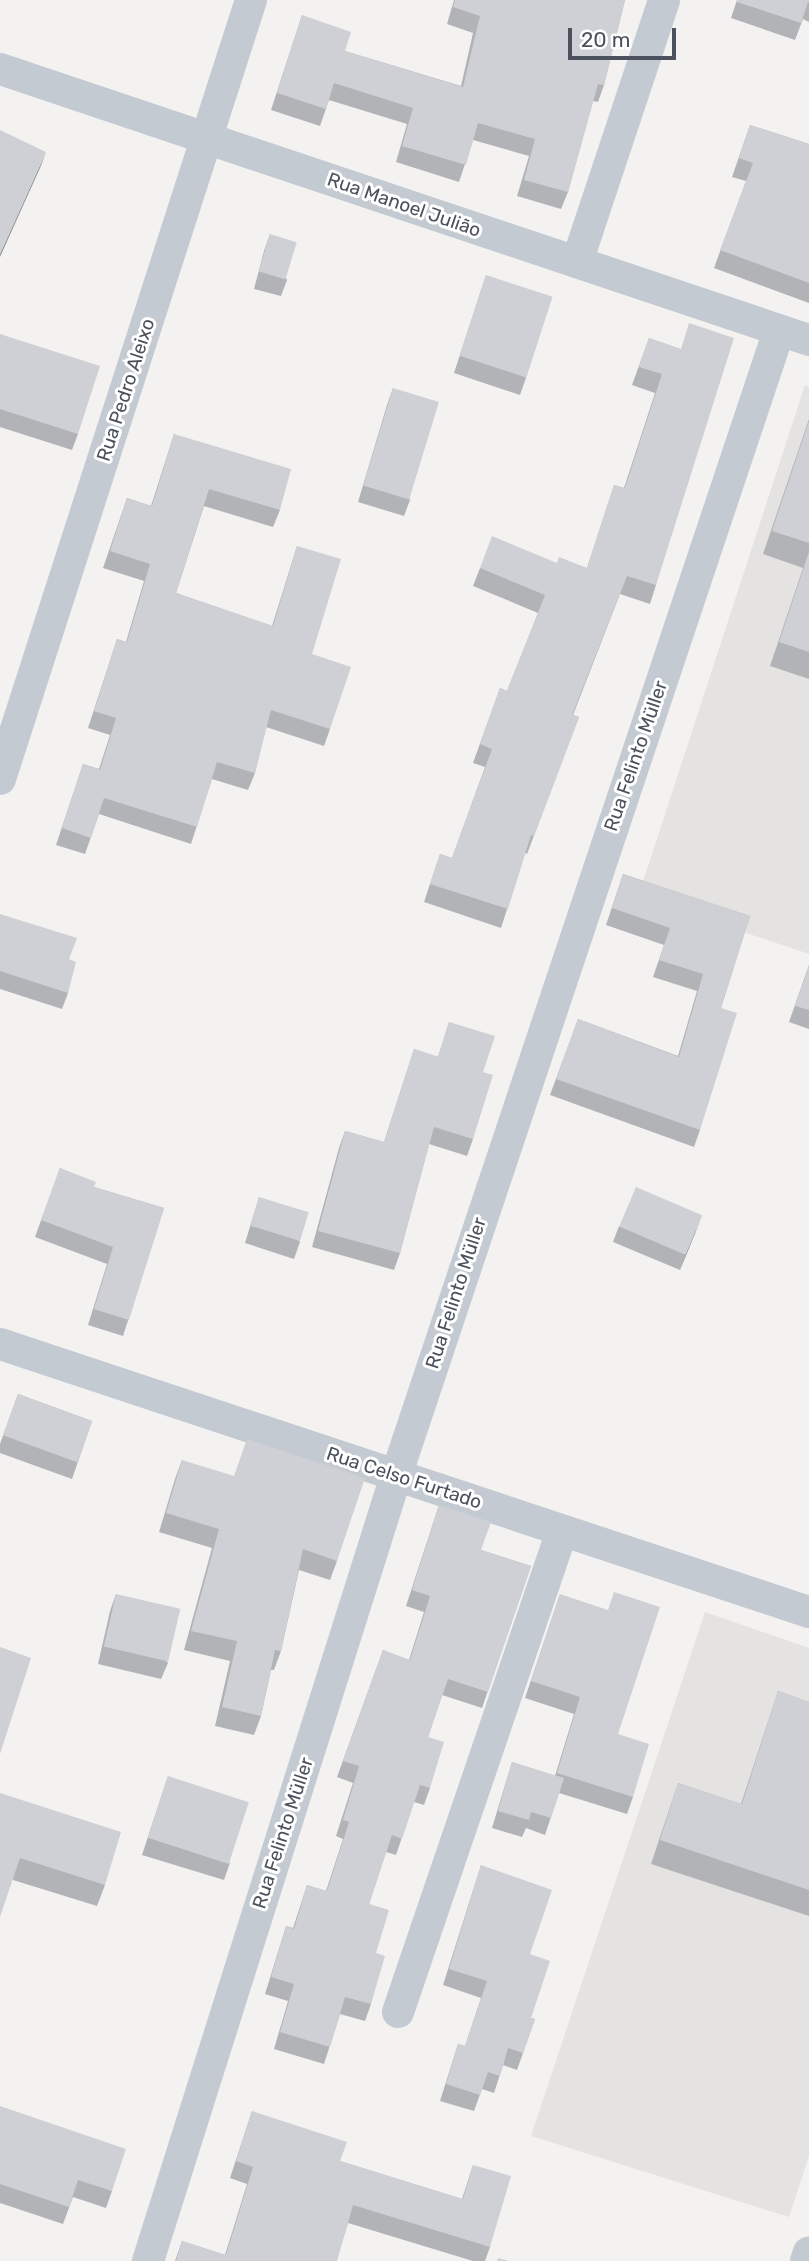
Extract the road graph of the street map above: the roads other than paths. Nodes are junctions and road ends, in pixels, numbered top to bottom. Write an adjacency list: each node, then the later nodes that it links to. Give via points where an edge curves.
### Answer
1 (251, 0): 4 (street, Rua Pedro Aleixo)
2 (664, 0): 5 (street)
3 (0, 69): 4 (street, Rua Manoel Julião)
4 (207, 138): 5 (street, Rua Manoel Julião); 8 (street, Rua Pedro Aleixo)
5 (577, 262): 6 (street, Rua Manoel Julião)
6 (779, 331): 7 (street, Rua Manoel Julião); 10 (street, Rua Felinto Müller)
7 (809, 341)
8 (0, 779)
9 (0, 1344): 10 (street, Rua Celso Furtado)
10 (396, 1476): 11 (street, Rua Celso Furtado); 15 (street, Rua Felinto Müller)
11 (562, 1531): 12 (street, Rua Celso Furtado); 13 (street)
12 (809, 1612)
13 (398, 2012)
14 (809, 2252): 16 (street)
15 (148, 2261)
16 (806, 2261)

